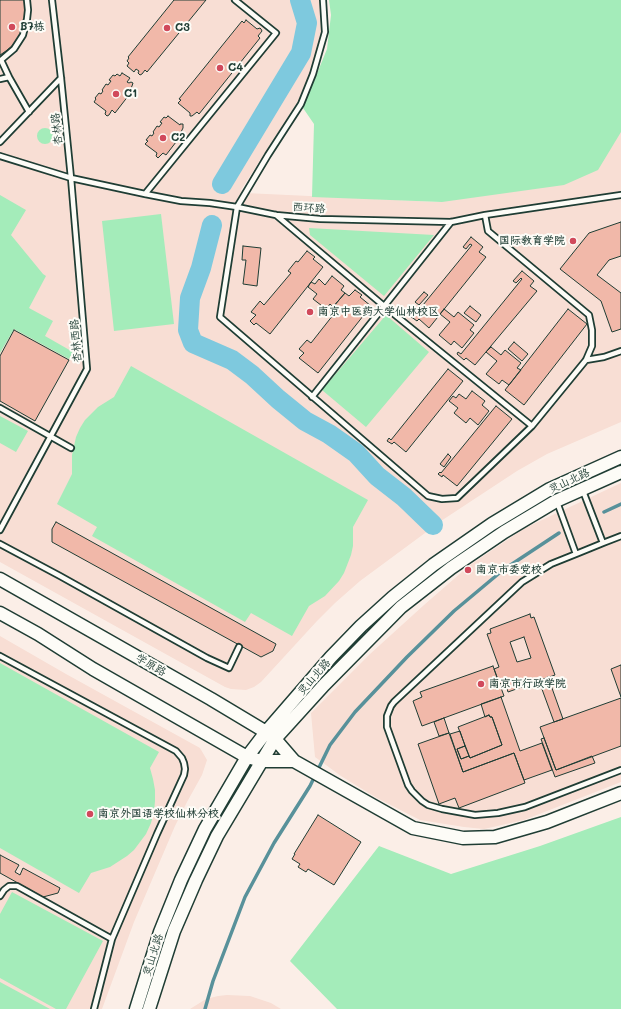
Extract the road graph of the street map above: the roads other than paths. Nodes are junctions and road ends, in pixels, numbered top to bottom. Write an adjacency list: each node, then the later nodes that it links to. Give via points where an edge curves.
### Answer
1 (26, 0): 5 (lane, via 26,28 14,49 1,60)
2 (52, 0): 6 (lane, 杏林路)
3 (235, 0): 12 (lane, via 276,33)
4 (323, 0): 14 (lane, via 326,32 301,104)
5 (10, 77): 7 (lane); 8 (lane)
6 (62, 78): 8 (lane, 杏林路); 11 (lane, 杏林路)
7 (0, 79)
8 (29, 112): 9 (lane, 杏林路)
9 (0, 142)
10 (0, 156): 11 (lane, 西环路)
11 (71, 178): 12 (lane, 西环路); 24 (lane, 杏林西路, via 87,369)
12 (145, 194): 14 (lane, 西环路)
13 (621, 195): 16 (lane, 西环路)
14 (237, 207): 15 (lane, 西环路); 21 (lane, via 220,317)
15 (276, 215): 17 (lane, 西环路, via 320,219); 18 (lane)
16 (485, 216): 17 (lane, 西环路); 20 (lane, via 488,231 590,315 592,346)
17 (451, 222): 18 (lane)
18 (384, 306): 21 (lane); 23 (lane)
19 (621, 351): 20 (lane)
20 (586, 360): 23 (lane)
21 (312, 397): 23 (lane, via 428,496 442,499 457,498)
22 (0, 408): 24 (lane)
23 (532, 426)
24 (51, 436): 25 (lane); 30 (lane, 杏林西路)
25 (71, 448)
26 (621, 457): 39 (main road, 灵山北路, via 550,489 492,524 433,565 393,597 331,657)
27 (621, 472): 28 (main road, 灵山北路)
28 (582, 489): 29 (main road, 灵山北路); 32 (lane)
29 (556, 501): 34 (lane); 39 (main road, 灵山北路, via 450,568 401,607)
30 (0, 530)
31 (621, 536): 32 (lane)
32 (603, 543): 34 (lane)
33 (0, 544): 37 (lane, via 229,668)
34 (576, 554): 43 (lane, via 551,564 522,582 394,702 387,716 387,727 412,792 428,805 442,809 475,815 498,813 525,807)
35 (0, 579): 39 (main road, 学原路)
36 (0, 613): 40 (main road, 学原路)
37 (239, 647)
38 (0, 656): 46 (lane, via 176,751 182,758 184,775)
39 (271, 736): 40 (main road, 灵山北路); 41 (main road, 灵山北路); 42 (main road, 学原路)
40 (247, 758): 41 (main road, 学原路); 48 (main road, 灵山北路, via 205,829 181,880 160,932)
41 (262, 761): 42 (main road, 学原路); 49 (main road, 灵山北路, via 217,836 196,880 174,931)
42 (294, 761): 44 (main road, 学原路, via 413,828 463,838 495,837 510,833 547,822)
43 (621, 770)
44 (621, 793)
45 (0, 896): 46 (lane, via 9,886 17,886)
46 (112, 939): 47 (lane)
47 (94, 1009)
48 (136, 1009)
49 (149, 1009)

